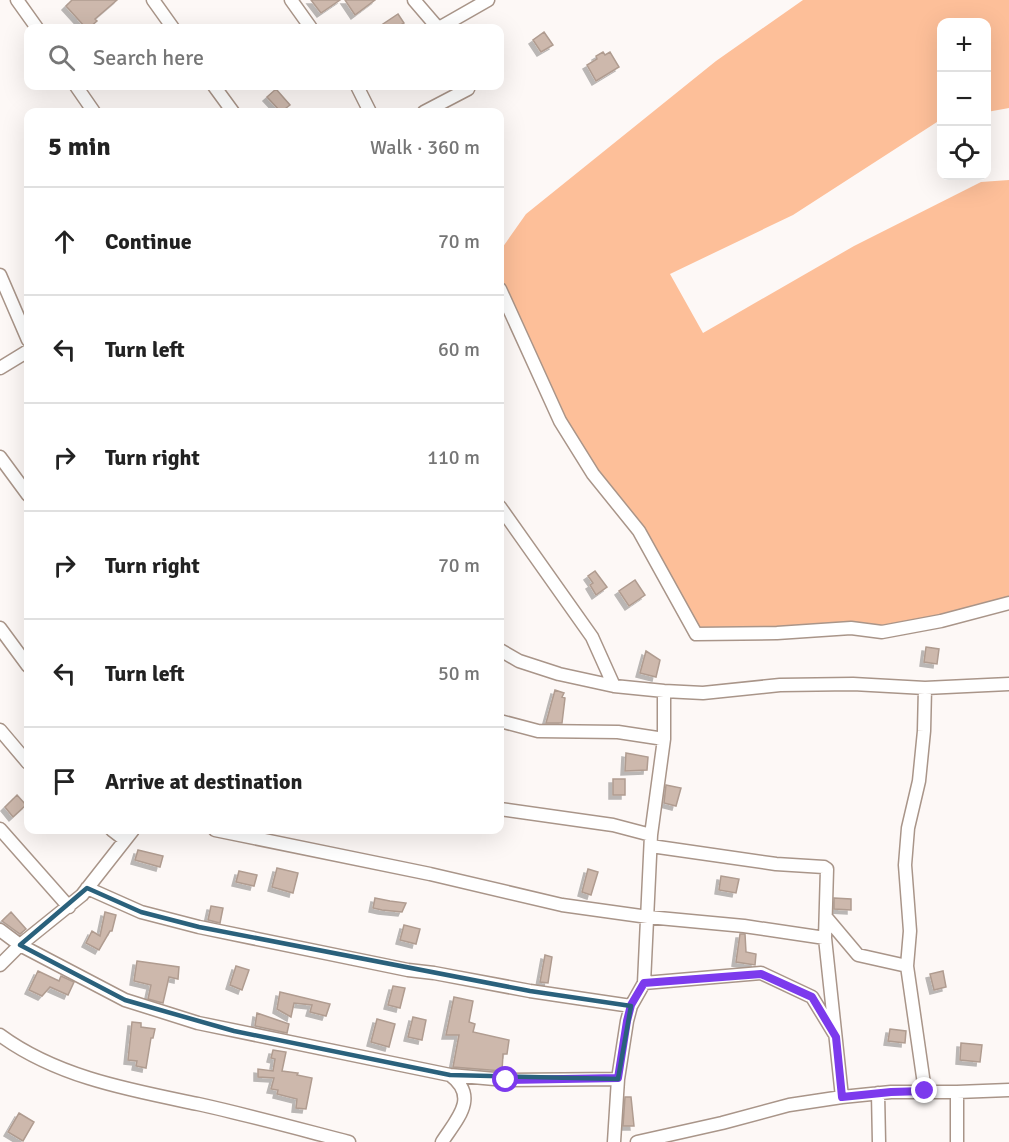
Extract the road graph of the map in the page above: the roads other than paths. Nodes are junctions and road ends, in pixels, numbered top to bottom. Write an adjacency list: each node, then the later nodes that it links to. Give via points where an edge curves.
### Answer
1 (16, 0): 6 (street)
2 (153, 0): 7 (street)
3 (291, 0): 8 (street)
4 (414, 0): 9 (street)
5 (488, 0): 10 (street)
6 (34, 24)
7 (170, 24)
8 (308, 24)
9 (435, 24)
10 (445, 24)
11 (79, 90): 15 (street)
12 (217, 90): 16 (street)
13 (359, 90): 17 (street)
14 (466, 90): 18 (street)
15 (91, 108)
16 (230, 108)
17 (368, 108)
18 (432, 108)
19 (0, 276): 21 (street)
20 (504, 298): 27 (street, via 560,420 593,474 639,531 696,634 851,628 882,632)
21 (24, 331)
22 (24, 353): 23 (street)
23 (0, 368)
24 (0, 457): 25 (street)
25 (24, 490)
26 (504, 513): 32 (street, via 592,637)
27 (1009, 603)
28 (0, 628): 30 (street)
29 (504, 652): 32 (street, via 559,674)
30 (24, 661)
31 (1009, 684): 33 (street)
32 (614, 686): 34 (street)
33 (925, 688): 34 (street, via 854,684 780,685 704,693); 54 (street, via 920,771 905,865 910,930)
34 (664, 691): 37 (street)
35 (504, 722): 37 (street, via 538,731 618,732)
36 (0, 730): 38 (street)
37 (664, 739): 45 (street)
38 (24, 758)
39 (504, 810): 45 (street, via 613,825)
40 (0, 829): 47 (street)
41 (117, 834): 44 (street)
42 (130, 834): 44 (street)
43 (235, 834): 48 (street, via 562,905)
44 (125, 840): 46 (street)
45 (651, 840): 48 (street); 49 (street, via 776,864 824,867 828,873)
46 (87, 888): 47 (street); 56 (street, via 141,912 199,927 408,970)
47 (69, 906): 52 (street)
48 (648, 917): 51 (street); 55 (street)
49 (826, 917): 51 (street); 54 (street, via 858,955)
50 (0, 930): 52 (street)
51 (825, 938): 58 (street)
52 (20, 945): 53 (street); 59 (street, via 125,1000 198,1023)
53 (0, 965)
54 (907, 966): 62 (street)
55 (644, 983): 56 (street); 58 (street, via 761,974 812,997)
56 (631, 1005): 60 (street)
57 (0, 1035): 66 (street, via 47,1063 108,1083)
58 (836, 1037): 65 (street)
59 (450, 1075): 60 (street, via 506,1080); 67 (street, via 459,1081 465,1105)
60 (618, 1078): 68 (street)
61 (1009, 1090): 63 (street)
62 (925, 1091): 63 (street); 64 (street)
63 (957, 1092): 71 (street)
64 (878, 1093): 65 (street); 70 (street)
65 (842, 1097): 69 (street, via 789,1105)
66 (349, 1142)
67 (442, 1142)
68 (614, 1142)
69 (637, 1142)
70 (879, 1142)
71 (957, 1142)

